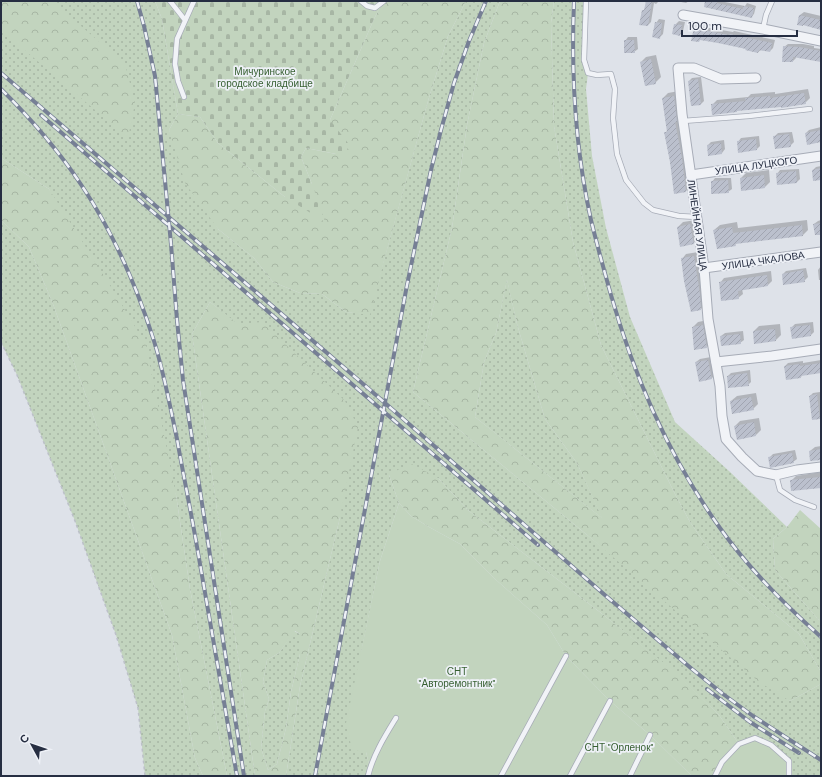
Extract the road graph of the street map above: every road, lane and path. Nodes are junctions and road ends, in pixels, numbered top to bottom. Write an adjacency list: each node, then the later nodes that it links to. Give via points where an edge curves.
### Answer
1 (170, 1): 8 (lane)
2 (194, 1): 8 (lane)
3 (360, 1): 4 (lane, via 376,8)
4 (384, 1)
5 (586, 1): 17 (lane, via 584,60 588,73 611,74 616,89 613,118 617,154 626,180 644,203 653,210)
6 (772, 1): 9 (lane)
7 (683, 15): 9 (street)
8 (185, 20): 12 (lane, via 177,39 175,64)
9 (763, 29): 10 (street)
10 (821, 41)
11 (756, 78): 14 (street, ЛИНЕЙНАЯ УЛИЦА, via 721,79 694,68 678,68)
12 (184, 97)
13 (810, 109): 14 (lane)
14 (683, 121): 16 (street, ЛИНЕЙНАЯ УЛИЦА)
15 (821, 156): 16 (street, УЛИЦА ЛУЦКОГО)
16 (691, 175): 17 (street, ЛИНЕЙНАЯ УЛИЦА)
17 (697, 217): 19 (street, ЛИНЕЙНАЯ УЛИЦА)
18 (821, 252): 19 (street, УЛИЦА ЧКАЛОВА)
19 (704, 268): 22 (street, ЛИНЕЙНАЯ УЛИЦА, via 708,318)
20 (1, 342): 30 (path, via 17,375 75,521 116,635 138,708)
21 (821, 349): 22 (street)
22 (716, 362): 24 (street, ЛИНЕЙНАЯ УЛИЦА, via 726,439 757,472)
23 (821, 467): 24 (street)
24 (776, 475): 25 (lane, via 780,490 795,500)
25 (814, 507)
26 (566, 656): 32 (lane)
27 (610, 701): 33 (lane)
28 (396, 718): 31 (lane, via 384,737)
29 (650, 735): 34 (lane)
30 (145, 776)
31 (368, 776)
32 (501, 776)
33 (570, 776)
34 (630, 776)
35 (715, 776): 36 (lane, via 722,762 739,744 755,738 771,744 789,761)
36 (789, 776)

